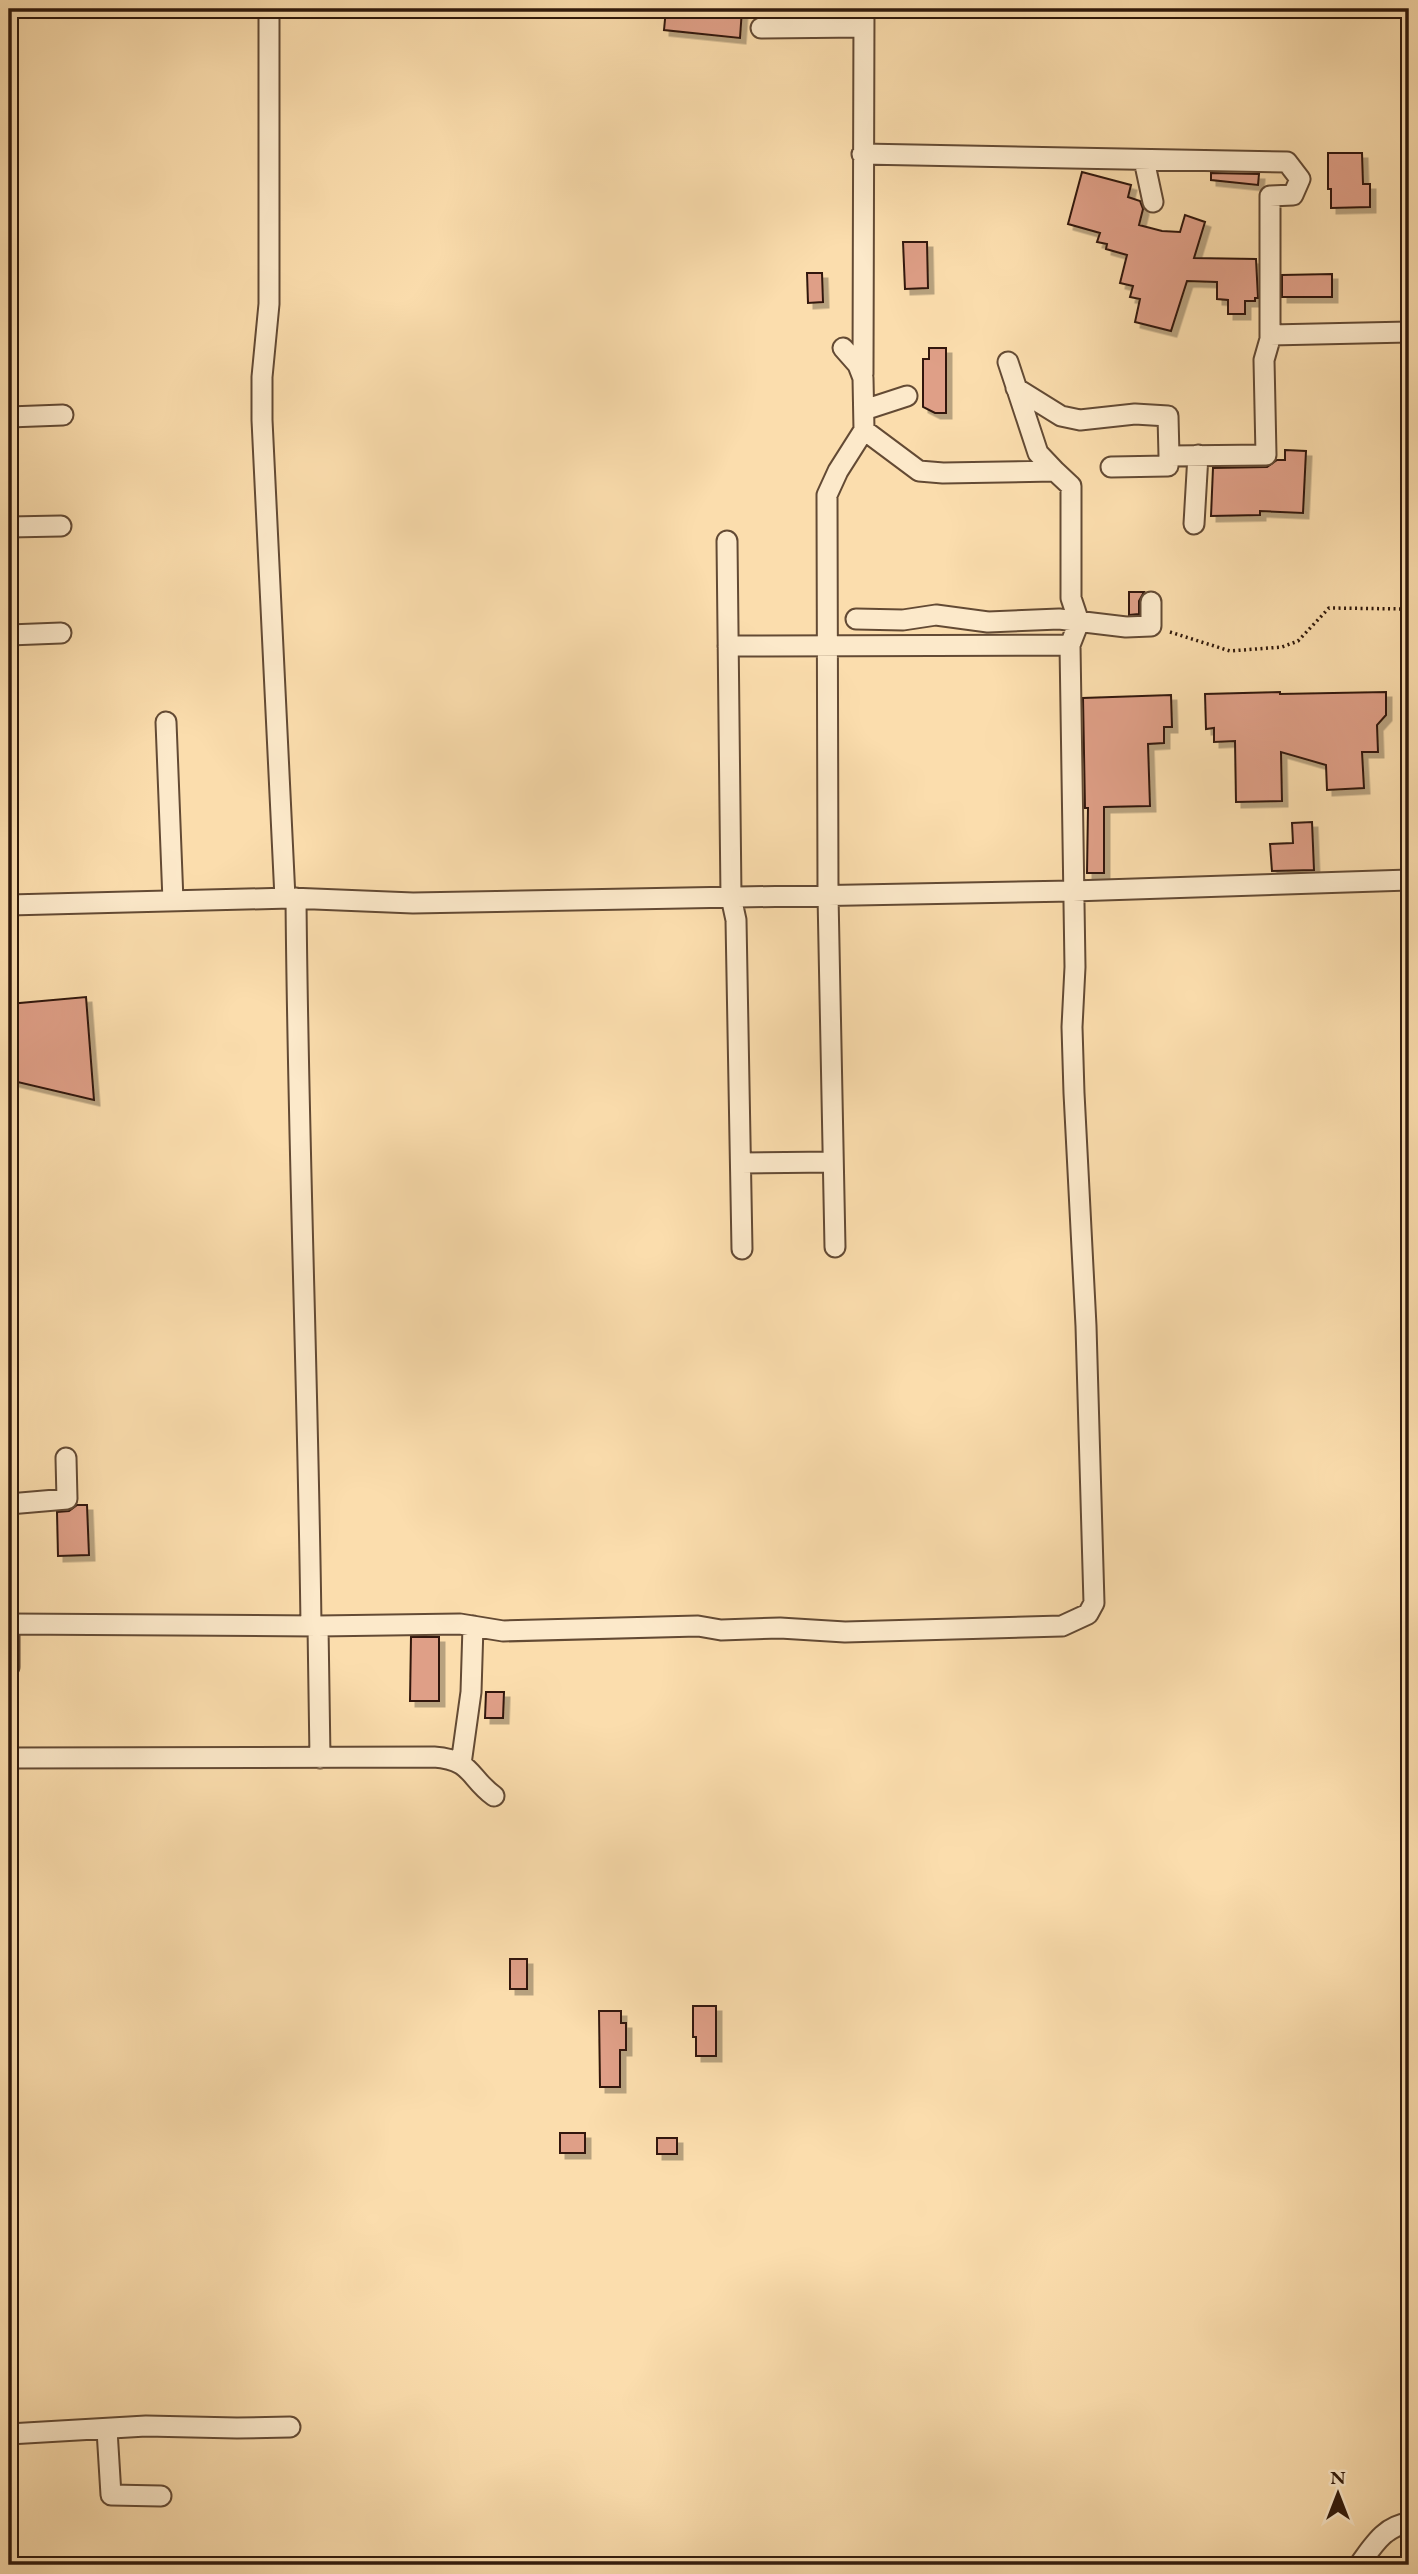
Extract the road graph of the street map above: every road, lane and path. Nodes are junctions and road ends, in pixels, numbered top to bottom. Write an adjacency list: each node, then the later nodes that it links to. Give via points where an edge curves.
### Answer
1 (269, 9): 40 (street, via 269,304 262,420)
2 (864, 18): 3 (street); 4 (street)
3 (761, 28)
4 (862, 154): 5 (street); 11 (street)
5 (1144, 160): 6 (street); 8 (street, via 1287,162 1300,179 1293,195 1270,196)
6 (1153, 202)
7 (1409, 331): 8 (street)
8 (1270, 335): 17 (street, via 1264,360 1266,455)
9 (843, 348): 11 (street)
10 (1008, 362): 12 (street)
11 (863, 379): 16 (street)
12 (1017, 388): 18 (street, via 1061,416 1080,420 1168,416); 20 (street, via 1038,453)
13 (907, 396): 16 (street)
14 (62, 415): 15 (street)
15 (9, 417)
16 (864, 420): 20 (street, via 919,471); 34 (street, via 827,495)
17 (1198, 455): 18 (street); 21 (street)
18 (1169, 456): 19 (street, via 1168,466)
19 (1111, 467)
20 (1055, 471): 28 (street, via 1071,485 1071,598)
21 (1194, 524)
22 (61, 526): 23 (street)
23 (9, 527)
24 (727, 541): 33 (street)
25 (1151, 602): 29 (street)
26 (1409, 609): 29 (path, via 1329,608 1298,641 1256,651 1230,651)
27 (856, 619): 28 (street, via 936,615 988,622)
28 (1079, 622): 29 (street); 32 (street)
29 (1151, 626)
30 (61, 633): 31 (street)
31 (9, 635)
32 (1070, 645): 34 (street); 37 (street)
33 (728, 646): 34 (street); 39 (street)
34 (827, 646): 38 (street)
35 (166, 722): 41 (street)
36 (1409, 880): 37 (street)
37 (1073, 891): 38 (street); 51 (street, via 1072,1027 1094,1604 1088,1614 1062,1626 845,1632 698,1626 503,1631)
38 (828, 895): 39 (street); 43 (street)
39 (731, 897): 40 (street, via 414,903); 44 (street, via 736,920)
40 (290, 898): 41 (street); 50 (street)
41 (173, 901): 42 (street)
42 (9, 905)
43 (833, 1162): 44 (street); 45 (street)
44 (741, 1163): 46 (street)
45 (835, 1247)
46 (742, 1249)
47 (66, 1458): 48 (street, via 67,1499)
48 (9, 1504)
49 (9, 1624): 50 (street); 52 (street)
50 (315, 1626): 51 (street); 54 (street)
51 (473, 1626): 55 (street, via 471,1692)
52 (9, 1667)
53 (9, 1758): 54 (street)
54 (320, 1758): 55 (street, via 434,1757)
55 (461, 1764): 56 (street)
56 (494, 1796)
57 (290, 2427): 58 (street, via 183,2425)
58 (107, 2430): 59 (street); 60 (street, via 111,2495)
59 (9, 2434)
60 (161, 2496)
61 (1409, 2524): 62 (street, via 1395,2525)
62 (1359, 2565)

